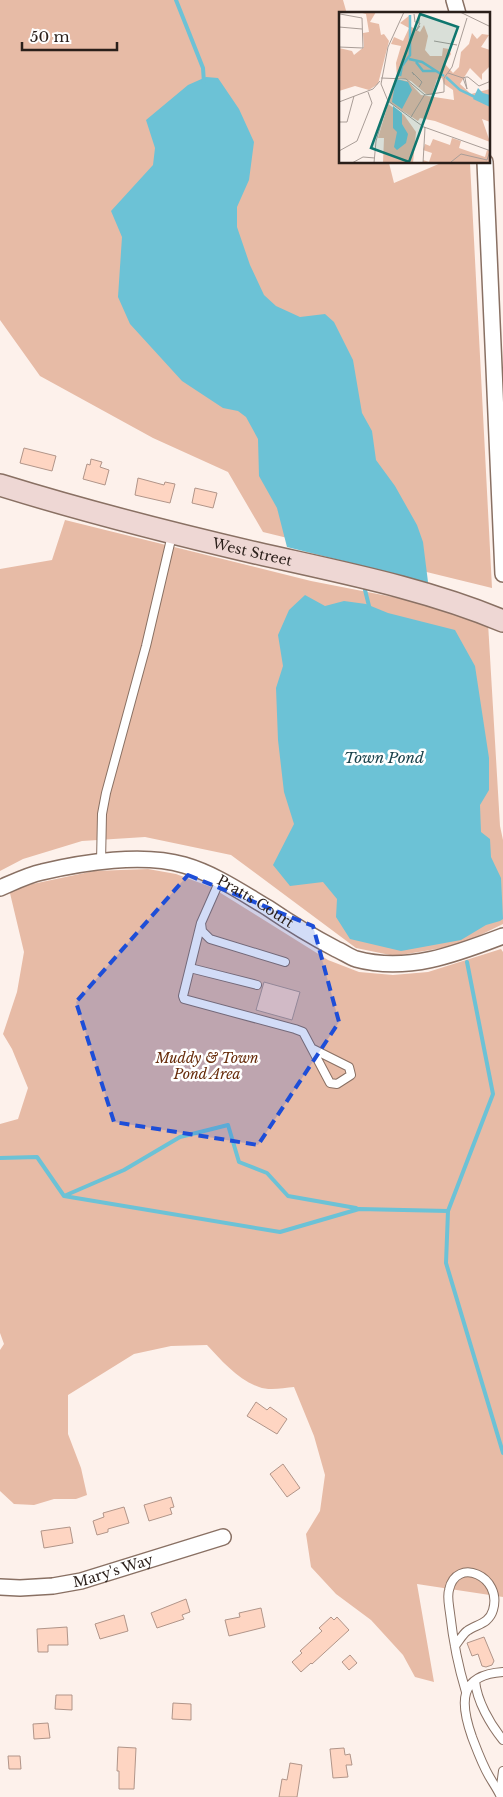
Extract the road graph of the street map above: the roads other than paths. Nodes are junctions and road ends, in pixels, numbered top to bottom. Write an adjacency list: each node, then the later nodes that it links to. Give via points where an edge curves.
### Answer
1 (485, 164): 4 (street)
2 (0, 485): 3 (street, West Street)
3 (173, 533): 5 (street, West Street, via 396,585 452,601); 6 (lane, via 106,793)
4 (503, 574)
5 (503, 621)
6 (101, 862): 7 (street, Pratts Court, via 173,862); 8 (street, Pratts Court, via 42,872)
7 (220, 880): 9 (lane); 10 (street, Pratts Court, via 356,959 394,964 426,962)
8 (0, 888)
9 (201, 923): 11 (lane, via 207,937); 12 (lane)
10 (503, 936)
11 (285, 962)
12 (190, 968): 13 (lane); 14 (lane, via 184,999 303,1032)
13 (257, 985)
14 (313, 1049): 14 (lane, via 330,1083 337,1084 351,1075 349,1067)
15 (223, 1537): 16 (street, Mary's Way, via 81,1581 46,1587)
16 (0, 1587)
17 (455, 1646): 17 (lane, via 449,1589 460,1574 480,1575 492,1587 493,1610 486,1621 466,1632); 20 (lane)
18 (503, 1672): 19 (lane)
19 (475, 1681): 20 (lane); 21 (lane, via 483,1706)
20 (466, 1692): 23 (lane, via 464,1706 469,1727)
21 (503, 1740)
22 (503, 1771): 23 (lane)
23 (500, 1796)

